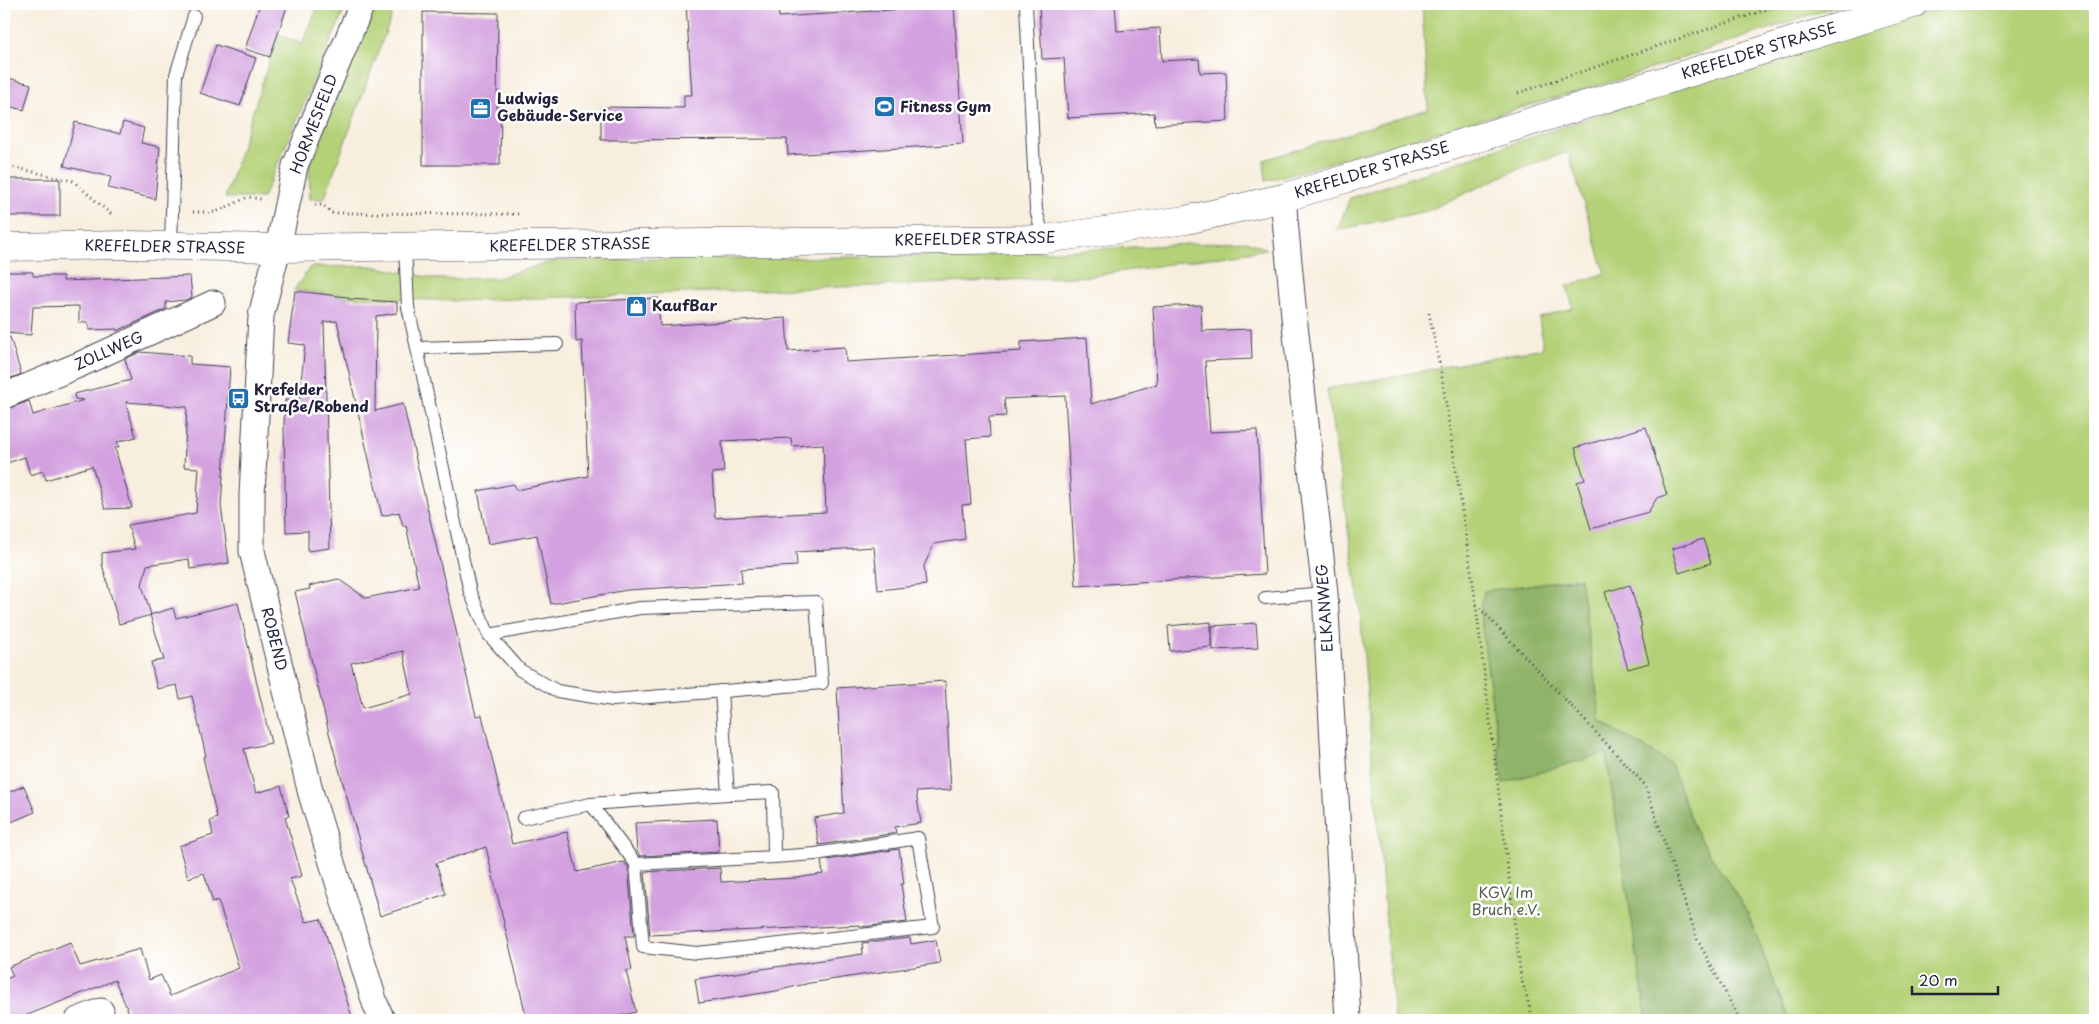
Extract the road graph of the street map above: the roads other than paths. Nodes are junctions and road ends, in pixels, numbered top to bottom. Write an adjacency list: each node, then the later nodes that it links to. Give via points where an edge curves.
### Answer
1 (362, 4): 10 (street, HORMESFELD, via 295,166)
2 (1026, 4): 6 (lane, via 1036,210)
3 (1913, 4): 5 (main road, KREFELDER STRASSE)
4 (194, 16): 7 (lane, via 176,75)
5 (1283, 198): 6 (main road, KREFELDER STRASSE, via 1186,220); 15 (street, ELKANWEG)
6 (1044, 239): 8 (main road, KREFELDER STRASSE)
7 (171, 246): 9 (main road, KREFELDER STRASSE); 10 (main road, KREFELDER STRASSE)
8 (406, 246): 10 (main road, KREFELDER STRASSE); 13 (lane, via 408,307)
9 (4, 247)
10 (278, 248): 26 (street, ROBEND, via 261,316 252,551 311,794)
11 (214, 303): 14 (street, ZOLLWEG)
12 (557, 344): 13 (lane)
13 (417, 348): 17 (lane, via 470,592)
14 (4, 396)
15 (1325, 592): 16 (lane); 27 (street, ELKANWEG)
16 (1265, 598)
17 (489, 635): 18 (lane, via 520,670 557,691 613,700); 18 (lane, via 640,608 816,602 822,683)
18 (721, 691): 19 (lane)
19 (728, 794): 20 (lane); 22 (lane, via 773,792)
20 (591, 804): 21 (lane); 23 (lane)
21 (523, 818)
22 (774, 857): 23 (lane); 23 (lane, via 918,838 933,927 697,954 643,946)
23 (636, 864)
24 (102, 1011): 25 (street)
25 (78, 1020)
26 (382, 1020)
27 (1348, 1020)

